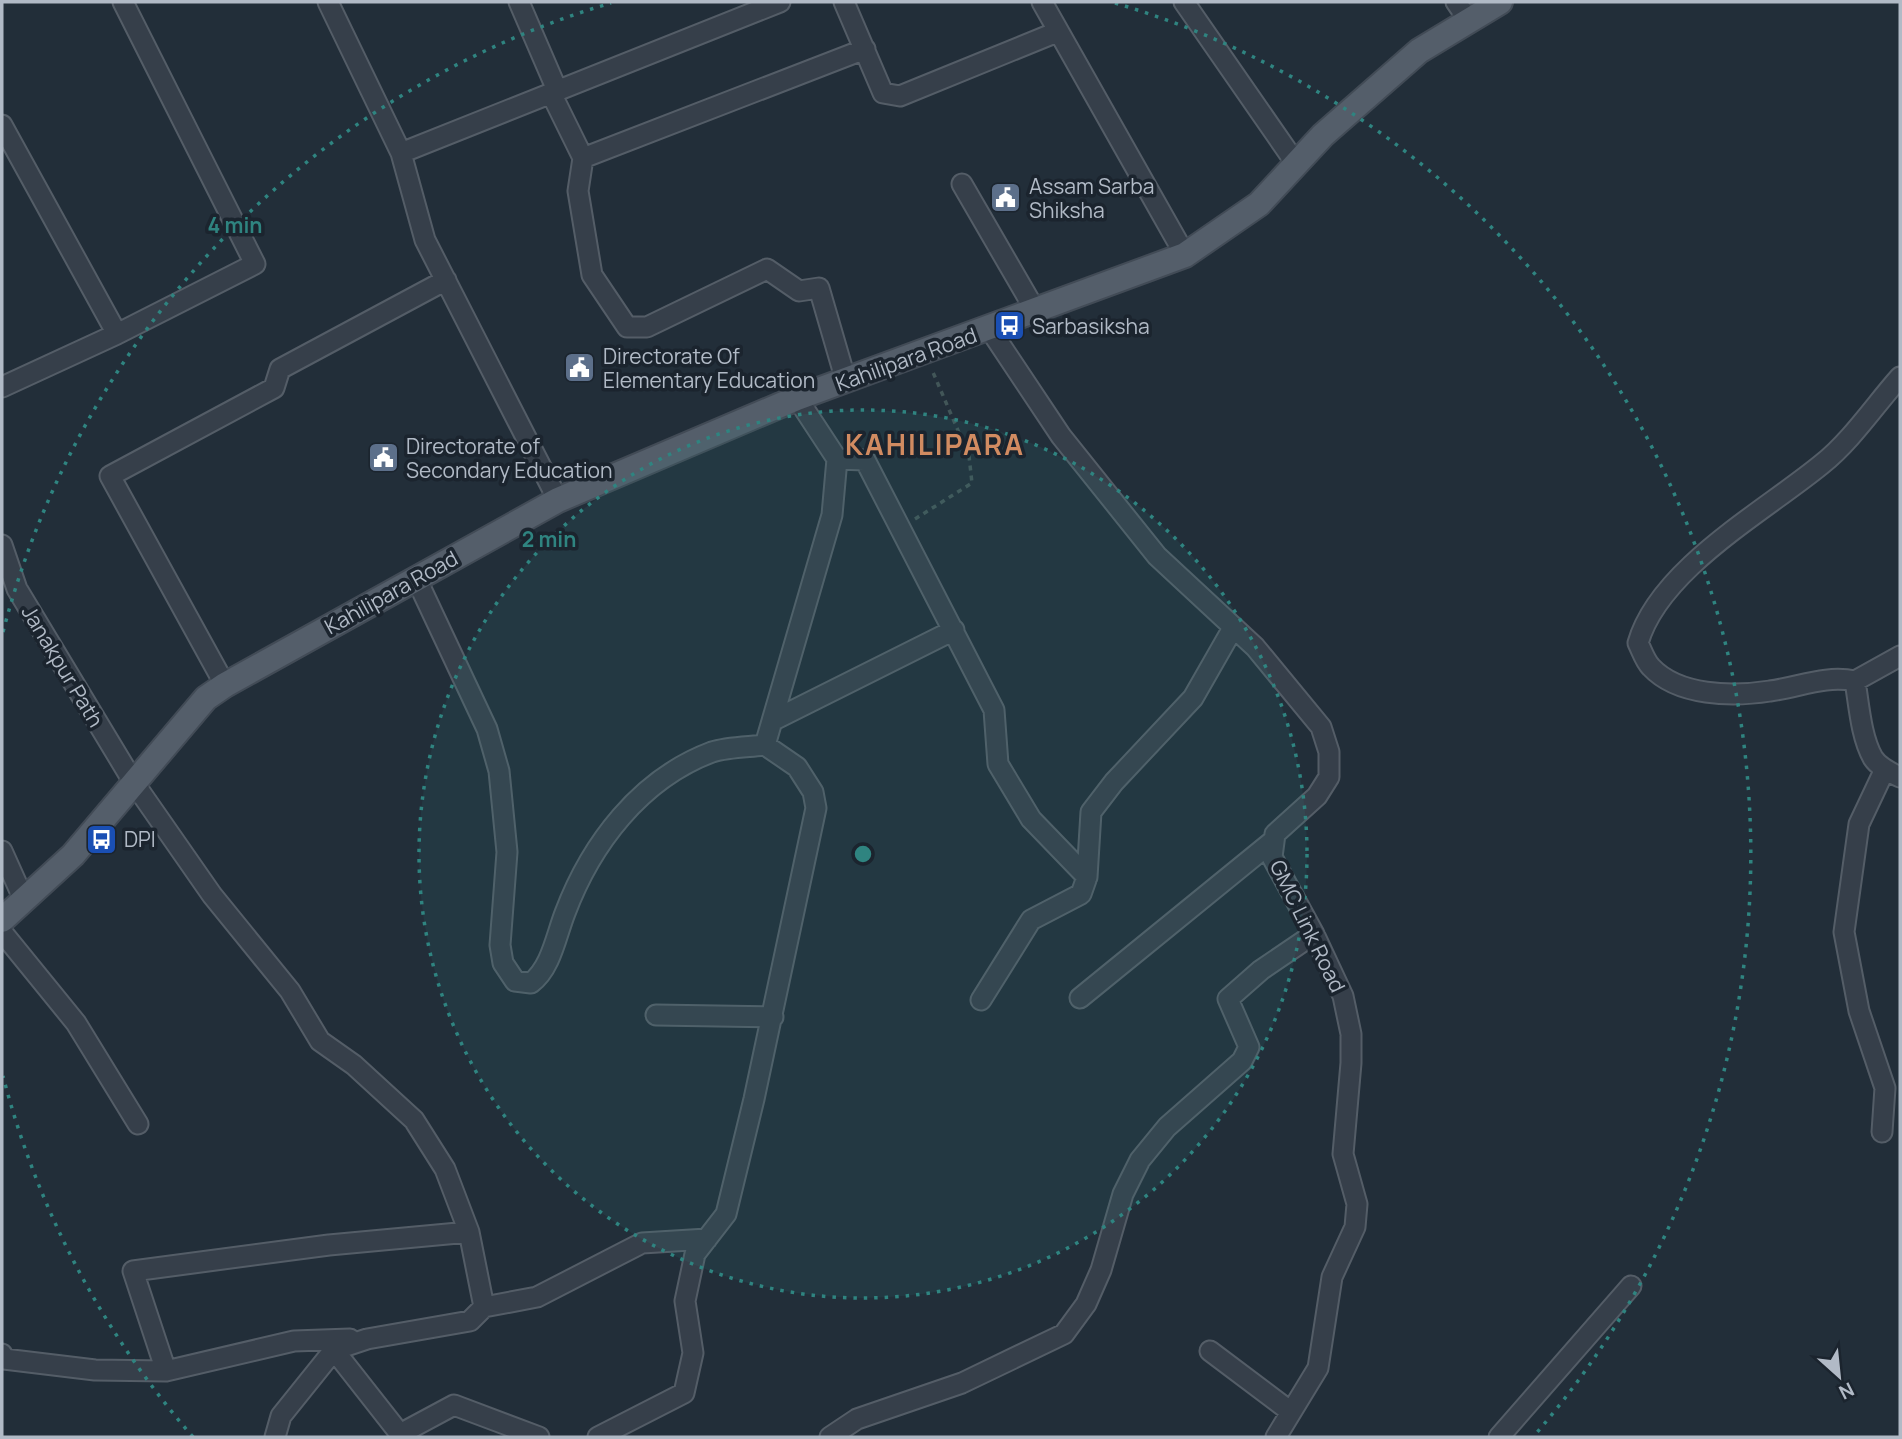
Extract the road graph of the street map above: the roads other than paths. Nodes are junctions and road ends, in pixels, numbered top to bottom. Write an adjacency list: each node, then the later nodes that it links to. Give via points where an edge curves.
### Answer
1 (123, 2): 22 (street, via 255,264)
2 (328, 2): 14 (street)
3 (519, 2): 12 (street)
4 (780, 2): 12 (street)
5 (844, 2): 11 (street)
6 (1042, 2): 10 (street)
7 (1184, 2): 16 (street)
8 (1500, 2): 9 (main road, Kahilipara Road)
9 (1463, 11): 16 (main road, Kahilipara Road, via 1323,135)
10 (1057, 32): 11 (street, via 900,96 883,93); 18 (street)
11 (865, 49): 15 (street)
12 (554, 92): 14 (street); 15 (street)
13 (2, 125): 22 (street)
14 (401, 153): 19 (street, via 425,240)
15 (583, 158): 24 (street, via 578,191 592,275 627,327 647,327 767,269 799,291 819,288)
16 (1297, 165): 18 (main road, Kahilipara Road, via 1259,204)
17 (962, 184): 20 (street)
18 (1185, 255): 20 (main road, Kahilipara Road)
19 (446, 280): 28 (street); 35 (street, via 281,369 274,388 110,476)
20 (1035, 310): 21 (main road, Kahilipara Road)
21 (989, 328): 24 (main road, Kahilipara Road); 31 (street, GMC Link Road, via 1061,436 1157,555)
22 (117, 334): 25 (street)
23 (1900, 377): 34 (street, via 1824,463 1691,566 1645,620 1638,643 1649,666 1673,685 1712,692 1768,692 1835,677)
24 (846, 381): 26 (main road, Kahilipara Road)
25 (2, 387)
26 (797, 398): 27 (street); 28 (main road, Kahilipara Road)
27 (837, 459): 32 (street, via 865,460); 36 (street, via 832,515)
28 (558, 500): 30 (main road, Kahilipara Road)
29 (2, 545): 39 (street, Janakpur Path, via 17,589)
30 (416, 578): 35 (main road, Kahilipara Road); 37 (street, via 487,730 499,771 507,852 500,945 503,963 515,981 531,983 544,972 574,890 596,846 624,813 670,775 713,752)
31 (1233, 628): 40 (street, GMC Link Road, via 1321,727 1329,752 1329,777 1317,796 1275,834); 42 (street, via 1193,698 1091,812)
32 (954, 630): 36 (street); 42 (street, via 994,710 998,764 1031,819)
33 (1900, 656): 34 (street)
34 (1855, 681): 38 (street, via 1873,758)
35 (225, 685): 39 (main road, Kahilipara Road, via 206,698)
36 (772, 721): 37 (street)
37 (765, 745): 50 (street, via 797,767 813,792 816,808)
38 (1893, 774): 52 (street, via 1859,824 1844,932 1859,1011 1885,1088)
39 (134, 783): 43 (main road, Kahilipara Road, via 73,855); 53 (street, Janakpur Path, via 212,895 290,991 320,1041 355,1065 414,1120 446,1169)
40 (1274, 841): 46 (street, GMC Link Road, via 1272,857); 47 (street)
41 (2, 850): 43 (street)
42 (1087, 877): 48 (street, via 1081,894 1031,920)
43 (24, 900): 44 (main road, Kahilipara Road)
44 (2, 920)
45 (2, 932): 51 (street, via 76,1023)
46 (1314, 934): 62 (street, GMC Link Road, via 1343,996 1351,1034 1343,1154 1357,1204 1355,1227 1332,1277 1318,1368); 66 (street, via 1228,999 1249,1047 1242,1061 1167,1127 1140,1160 1124,1194 1101,1270 1086,1304 1065,1334 962,1382 857,1419)
47 (1080, 998)
48 (981, 1000)
49 (656, 1015): 50 (street)
50 (773, 1017): 54 (street, via 726,1214)
51 (138, 1124)
52 (1882, 1132)
53 (469, 1232): 56 (street, Janakpur Path); 61 (street, via 134,1271)
54 (707, 1239): 56 (street, via 642,1243 537,1297); 65 (street, via 695,1254 685,1301 693,1353 684,1393)
55 (1631, 1286): 68 (street)
56 (484, 1307): 57 (street, via 470,1321)
57 (367, 1339): 58 (street); 61 (street, via 294,1340)
58 (334, 1350): 63 (street, via 281,1416); 64 (street, via 400,1434 454,1405)
59 (1210, 1351): 62 (street)
60 (3, 1357): 61 (street, via 95,1370)
61 (166, 1371)
62 (1291, 1412): 67 (street, GMC Link Road)
63 (275, 1437)
64 (540, 1437)
65 (598, 1437)
66 (830, 1437)
67 (1276, 1437)
68 (1499, 1437)

